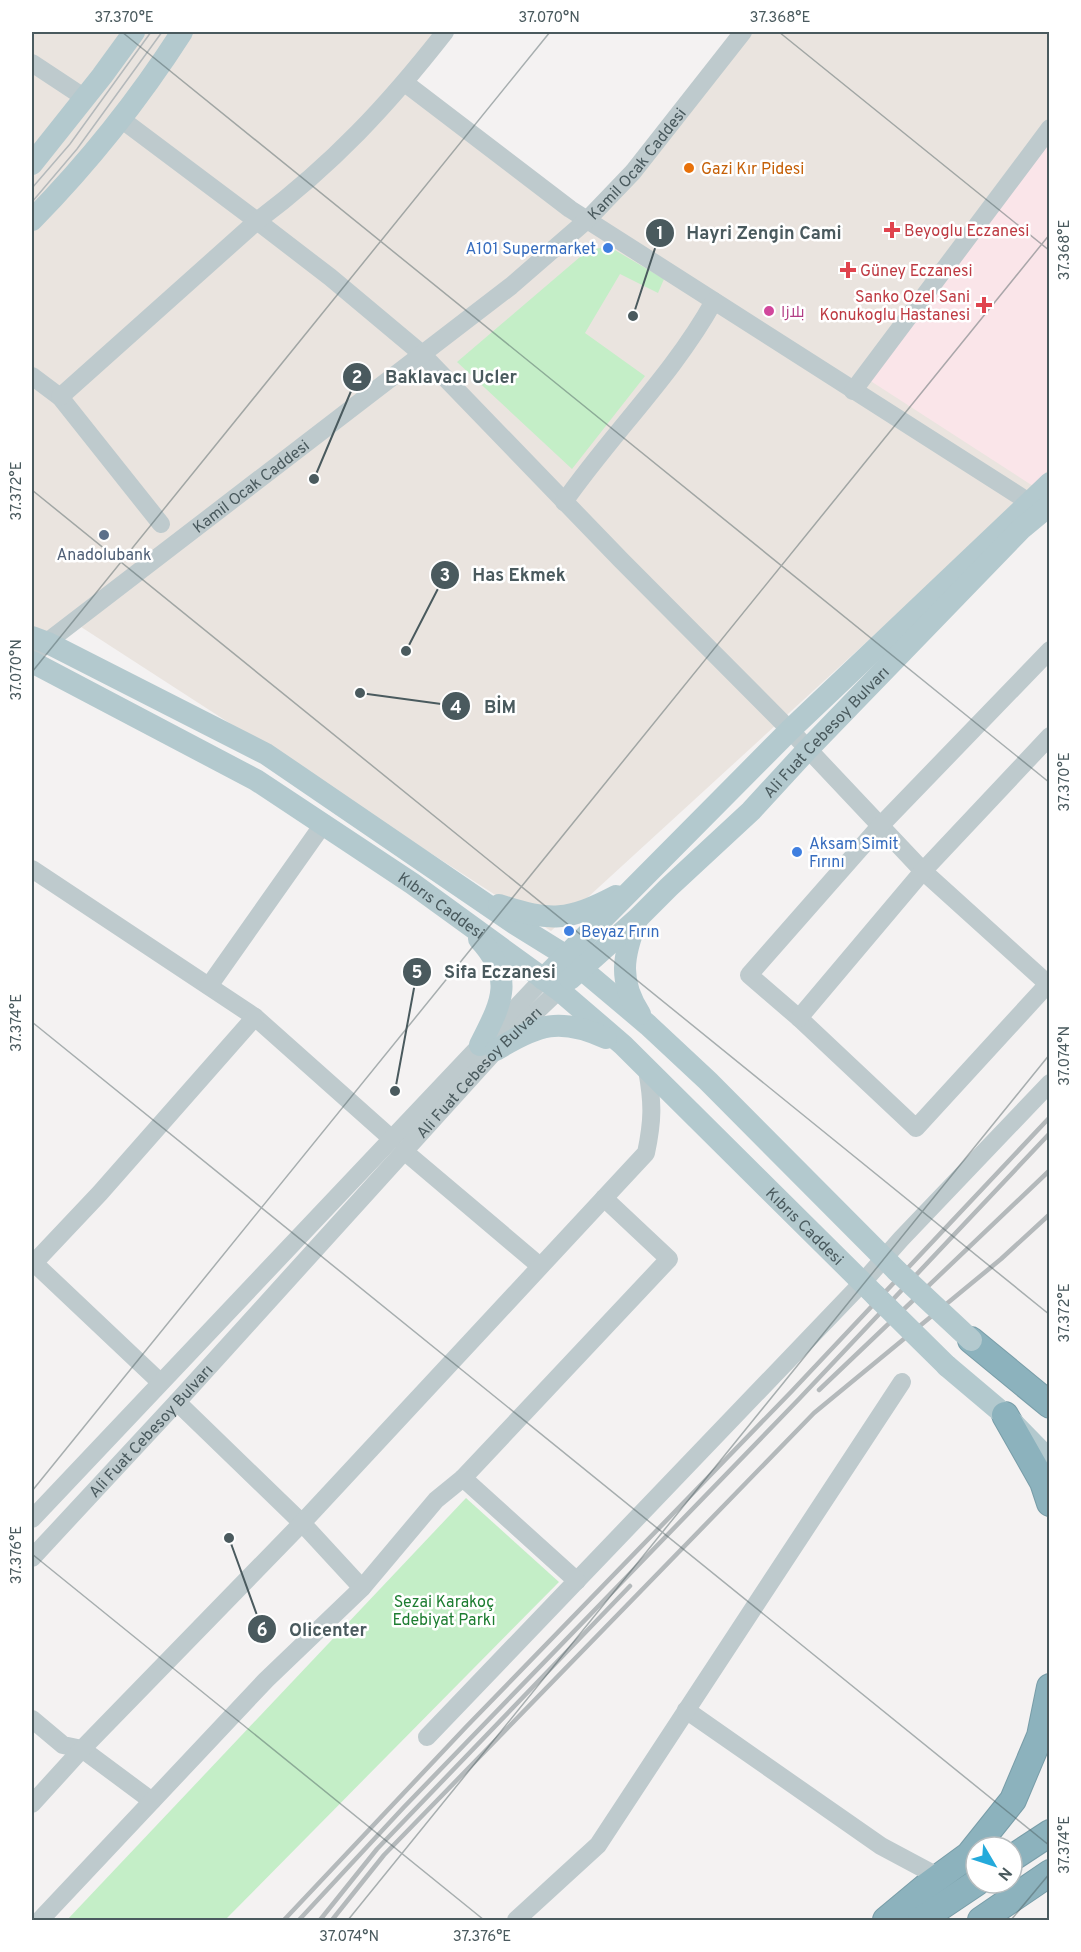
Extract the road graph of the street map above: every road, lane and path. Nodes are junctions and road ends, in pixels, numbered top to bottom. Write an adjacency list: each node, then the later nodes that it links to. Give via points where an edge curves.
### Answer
1 (134, 32): 7 (main road)
2 (182, 32): 8 (main road)
3 (445, 32): 6 (street)
4 (743, 32): 13 (street, Kamil Ocak Caddesi, via 633,172)
5 (32, 63): 7 (street)
6 (405, 83): 12 (street, via 345,148); 13 (street)
7 (85, 98): 10 (main road)
8 (121, 119): 11 (main road); 12 (street)
9 (1050, 129): 17 (street)
10 (32, 164)
11 (32, 220)
12 (257, 220): 15 (street); 18 (street)
13 (587, 220): 14 (street); 15 (street, Kamil Ocak Caddesi, via 511,286)
14 (714, 302): 17 (street); 20 (street, via 698,331)
15 (422, 354): 20 (street); 23 (street, Kamil Ocak Caddesi)
16 (32, 376): 18 (street)
17 (853, 391): 21 (street)
18 (60, 397): 22 (street)
19 (1050, 483): 21 (main road)
20 (564, 502): 26 (street)
21 (1039, 504): 26 (main road); 28 (main road, Ali Fuat Cebesoy Bulvarı, via 1021,529)
22 (161, 524)
23 (37, 644): 34 (main road, via 266,754)
24 (1050, 650): 30 (street)
25 (32, 662): 29 (main road, Kıbrıs Caddesi, via 256,780)
26 (790, 729): 28 (street); 33 (main road)
27 (1050, 736): 32 (street)
28 (808, 749): 30 (street); 36 (main road, Ali Fuat Cebesoy Bulvarı, via 751,811)
29 (324, 823): 35 (main road, Kıbrıs Caddesi); 40 (street)
30 (880, 826): 32 (street); 42 (street, via 749,975)
31 (32, 869): 40 (street)
32 (923, 872): 38 (street); 42 (street)
33 (631, 888): 34 (main road, via 565,917 536,916); 37 (main road)
34 (476, 897): 37 (main road)
35 (460, 918): 39 (main road, Kıbrıs Caddesi); 45 (main road, via 496,963 503,987)
36 (637, 919): 37 (main road, Ali Fuat Cebesoy Bulvarı); 43 (main road, via 627,945 627,982 630,999)
37 (573, 962): 39 (main road, Ali Fuat Cebesoy Bulvarı); 43 (main road)
38 (1049, 983): 42 (street, via 916,1128)
39 (551, 985): 44 (main road, Kıbrıs Caddesi); 45 (street, Ali Fuat Cebesoy Bulvarı)
40 (209, 987): 41 (street)
41 (255, 1017): 48 (street); 50 (street, via 100,1193)
42 (799, 1018)
43 (648, 1025): 51 (main road)
44 (623, 1045): 45 (main road, via 584,1028 567,1026 543,1027); 46 (main road, Kıbrıs Caddesi)
45 (488, 1048): 48 (street, Ali Fuat Cebesoy Bulvarı)
46 (647, 1070): 49 (street, via 653,1122 646,1153); 53 (main road, Kıbrıs Caddesi)
47 (1050, 1083): 51 (street)
48 (398, 1145): 52 (street); 55 (street); 57 (street, Ali Fuat Cebesoy Bulvarı)
49 (604, 1198): 52 (street); 62 (street, via 669,1258)
50 (32, 1263): 55 (street)
51 (890, 1265): 53 (street); 54 (main road, bridge)
52 (540, 1266): 65 (street)
53 (869, 1289): 59 (main road, Kıbrıs Caddesi, bridge); 67 (street)
54 (971, 1340): 58 (highway); 60 (main road)
55 (159, 1382): 64 (street)
56 (902, 1382): 70 (street)
57 (177, 1402): 65 (street); 66 (street, Ali Fuat Cebesoy Bulvarı)
58 (1050, 1405)
59 (1005, 1415): 61 (main road, Kıbrıs Caddesi); 63 (highway, via 1043,1482)
60 (1050, 1416)
61 (1050, 1461)
62 (463, 1478): 67 (street); 68 (street, via 436,1500)
63 (1050, 1503)
64 (32, 1520)
65 (302, 1523): 68 (street); 73 (street)
66 (32, 1558)
67 (577, 1581): 72 (street)
68 (362, 1588): 74 (street, via 266,1680)
69 (1050, 1687): 79 (highway, via 1040,1736 1013,1800 969,1855)
70 (686, 1710): 79 (street, via 881,1846); 82 (street, via 598,1845)
71 (32, 1719): 73 (street, via 63,1745)
72 (427, 1737)
73 (82, 1749): 74 (street); 75 (street)
74 (152, 1801): 81 (street)
75 (32, 1804)
76 (1050, 1833): 77 (highway)
77 (1024, 1850)
78 (1050, 1873): 85 (highway)
79 (939, 1877): 83 (highway)
80 (964, 1891): 84 (highway)
81 (40, 1920)
82 (516, 1920)
83 (886, 1920)
84 (921, 1920)
85 (981, 1920)

